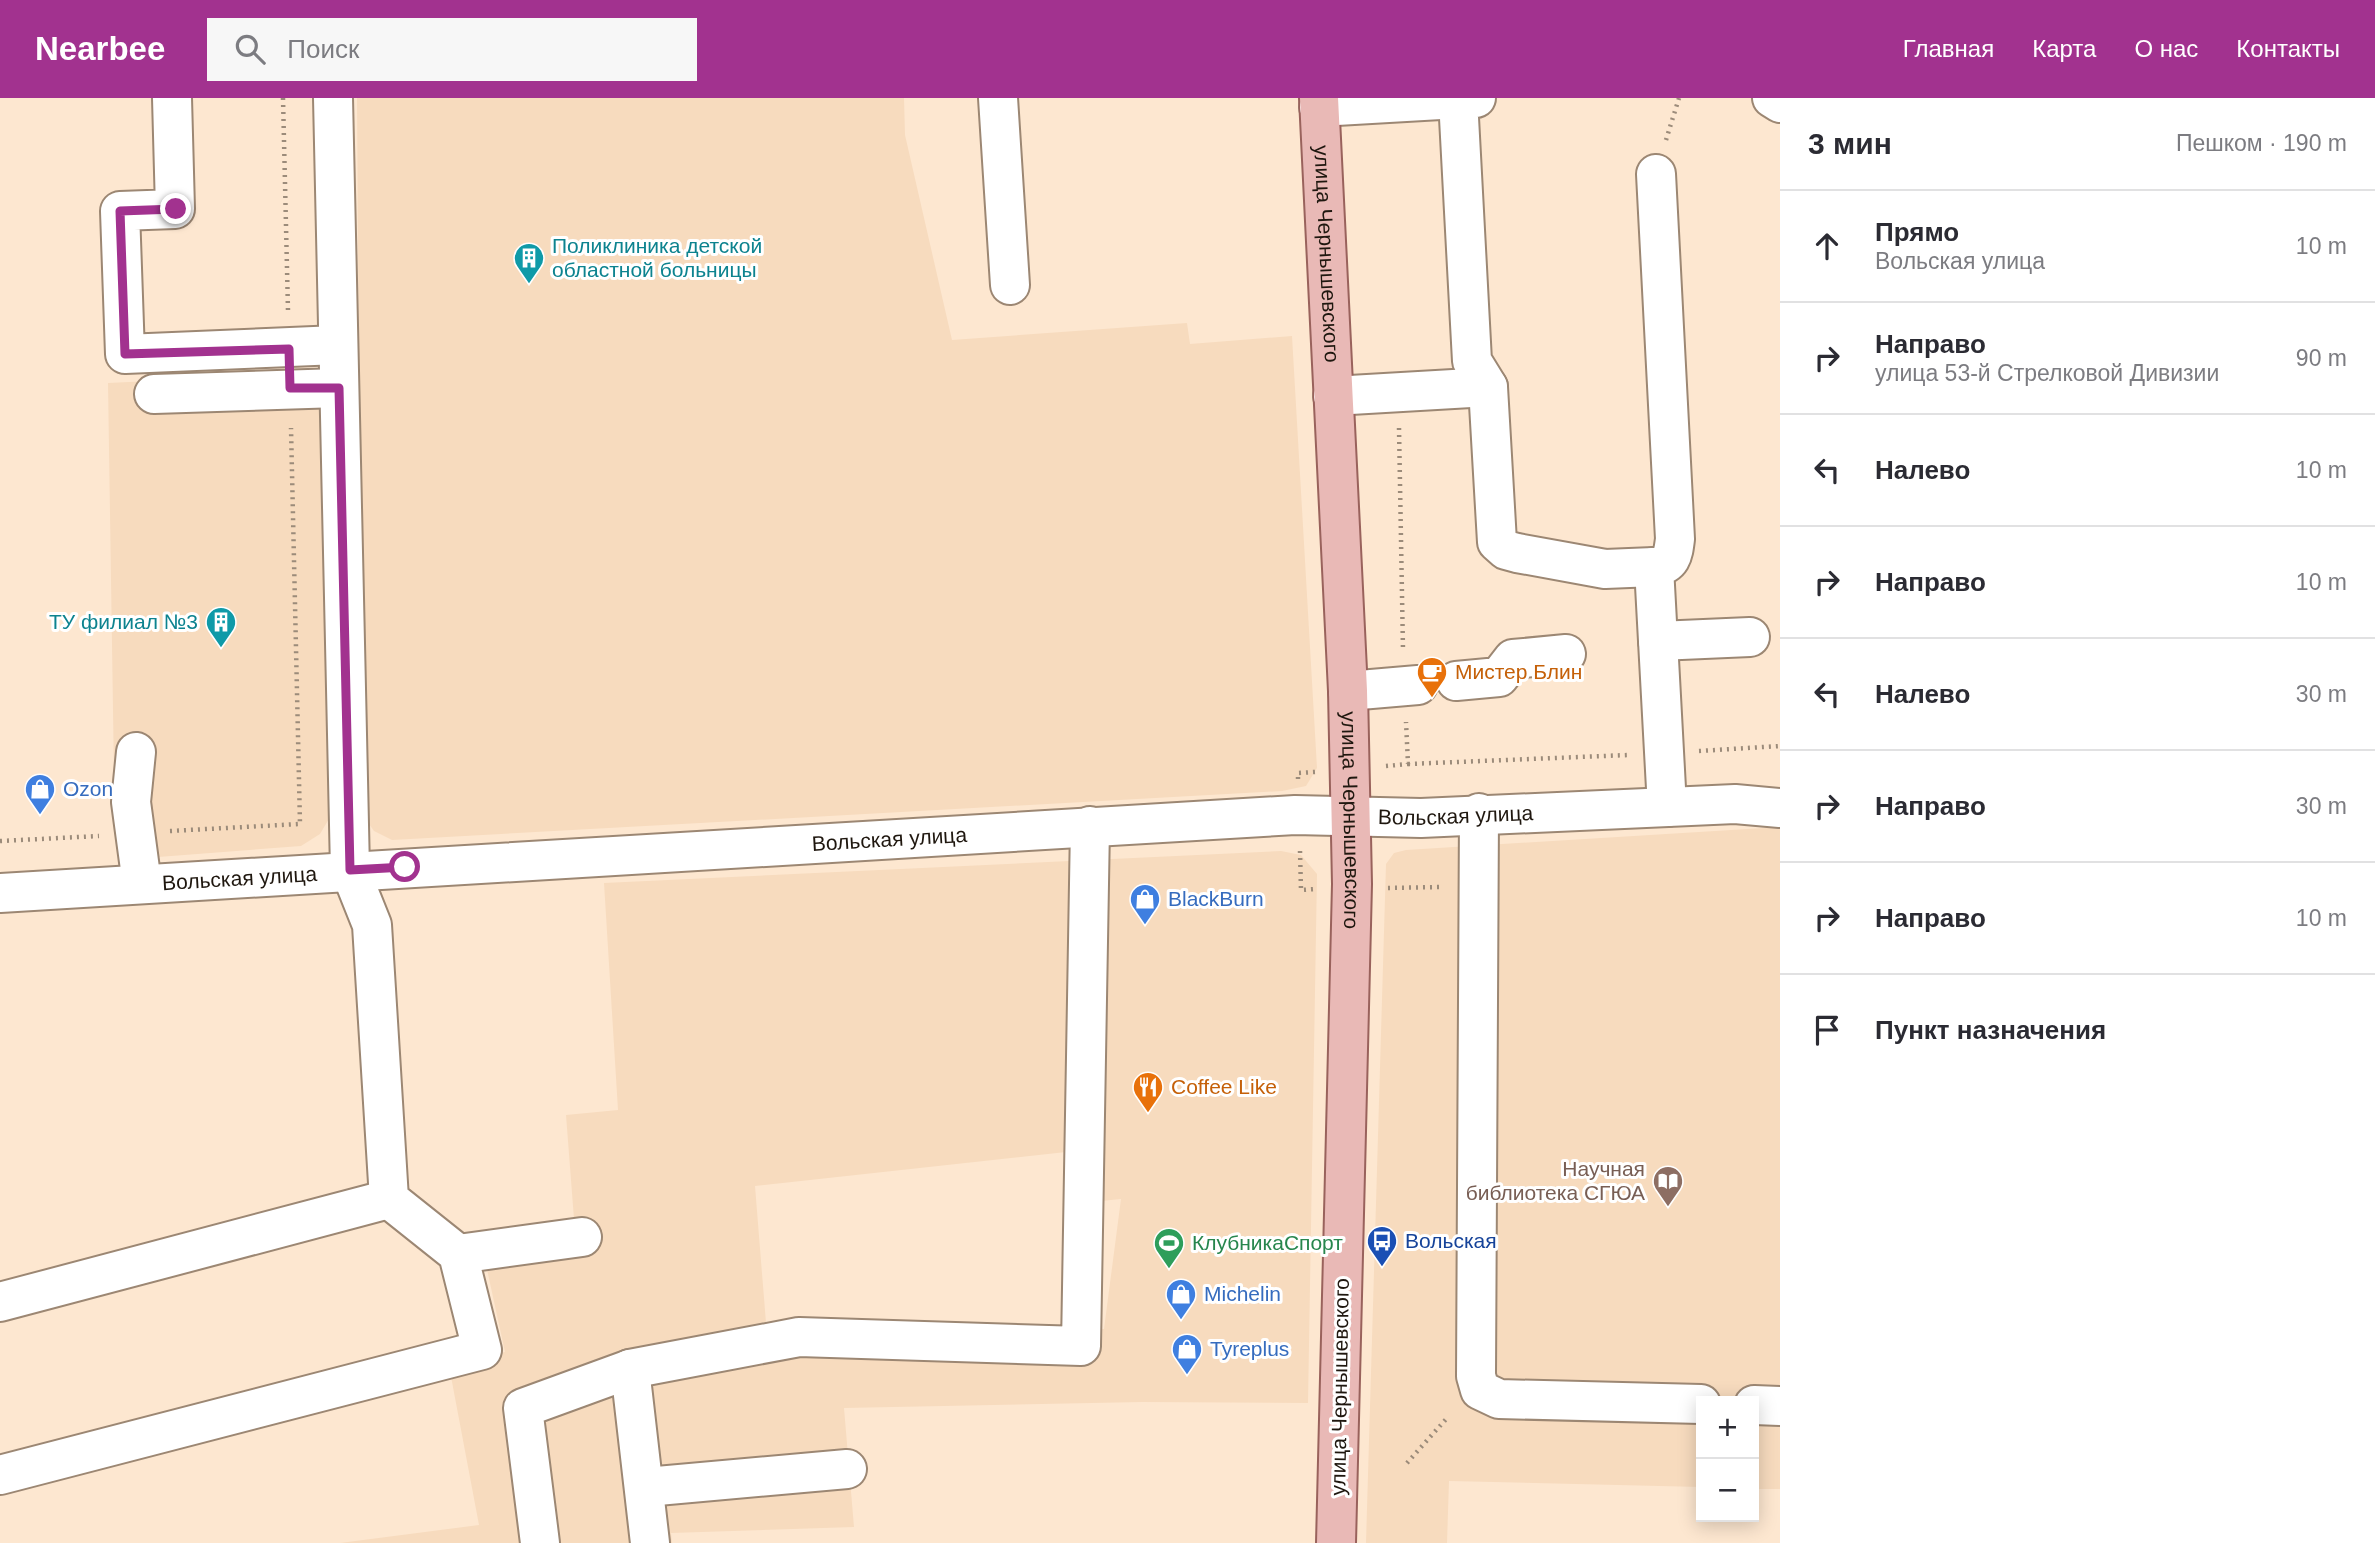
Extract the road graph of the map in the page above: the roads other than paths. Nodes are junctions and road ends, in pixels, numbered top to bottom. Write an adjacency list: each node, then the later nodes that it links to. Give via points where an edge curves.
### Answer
1 (172, 98): 10 (street, via 176,209 120,211 125,354)
2 (333, 98): 10 (street)
3 (999, 98): 9 (street)
4 (1772, 98): 7 (street)
5 (1467, 99): 6 (street); 11 (street, via 1472,361)
6 (1319, 102): 14 (main road, улица Чернышевского)
7 (1780, 103)
8 (1656, 174): 15 (street, via 1675,539 1673,556)
9 (1010, 285)
10 (338, 345): 12 (street)
11 (1488, 387): 14 (street); 15 (street, via 1497,542 1506,551 1605,569)
12 (339, 388): 13 (street); 28 (street)
13 (154, 394)
14 (1333, 396): 21 (main road, улица Чернышевского)
15 (1654, 567): 17 (street)
16 (1751, 636): 17 (street)
17 (1658, 641): 23 (street)
18 (1566, 654): 19 (street, via 1513,659 1499,677)
19 (1456, 681)
20 (1418, 685): 21 (street)
21 (1348, 691): 26 (main road, улица Чернышевского)
22 (136, 752): 29 (street, via 131,802)
23 (1667, 807): 24 (street, Вольская улица, via 1735,804); 25 (street, Вольская улица)
24 (1780, 808)
25 (1479, 813): 26 (street, Вольская улица, via 1420,818); 36 (street, via 1476,1376 1480,1390 1499,1399)
26 (1351, 815): 27 (street, Вольская улица); 44 (main road, улица Чернышевского)
27 (1090, 826): 28 (street, Вольская улица); 35 (street, via 1081,1346 799,1336)
28 (350, 870): 29 (street, Вольская улица); 31 (street, via 372,925)
29 (142, 884): 30 (street, Вольская улица)
30 (0, 893)
31 (389, 1199): 33 (street); 34 (street)
32 (582, 1237): 33 (street)
33 (457, 1254): 40 (street, via 482,1350)
34 (0, 1302)
35 (630, 1369): 41 (street); 42 (street, via 523,1408)
36 (1696, 1404)
37 (1759, 1405): 38 (street)
38 (1780, 1406)
39 (847, 1469): 41 (street)
40 (0, 1475)
41 (646, 1487): 43 (street)
42 (540, 1543)
43 (650, 1543)
44 (1336, 1543)

